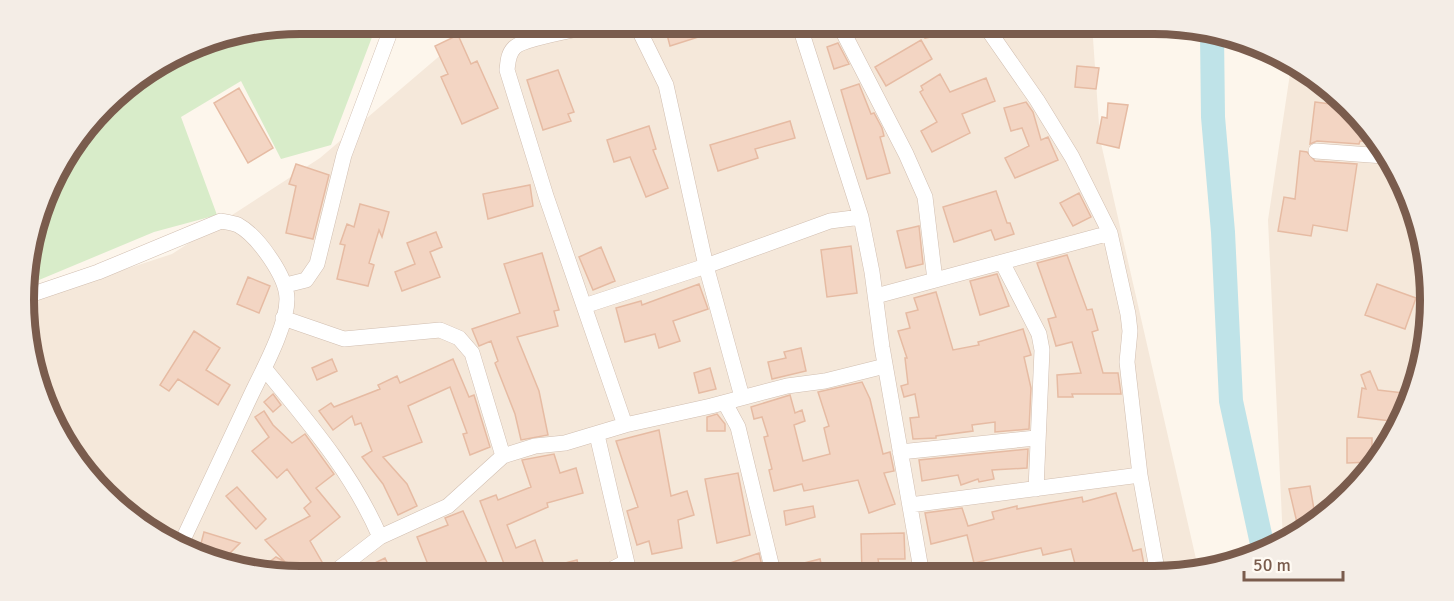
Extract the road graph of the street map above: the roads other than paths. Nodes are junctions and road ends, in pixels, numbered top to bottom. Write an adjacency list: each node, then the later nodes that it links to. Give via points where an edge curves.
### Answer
1 (389, 34): 14 (street, via 344,155 317,264 306,280)
2 (557, 34): 17 (street, via 514,46 507,70)
3 (641, 34): 12 (street, via 666,85)
4 (802, 34): 9 (street)
5 (844, 34): 13 (street, via 925,197)
6 (991, 34): 10 (street, via 1072,157)
7 (1316, 151): 8 (street)
8 (1376, 155)
9 (861, 217): 12 (street, via 830,221); 16 (street)
10 (1110, 233): 11 (street); 28 (street, via 1128,314 1128,363)
11 (1002, 262): 13 (street); 25 (street, via 1039,334 1043,386)
12 (706, 266): 17 (street); 21 (street)
13 (935, 280): 16 (street)
14 (286, 285): 15 (street, via 253,237 238,225 220,221 98,272); 18 (street)
15 (34, 294)
16 (876, 296): 19 (street)
17 (584, 306): 23 (street)
18 (284, 318): 20 (street); 27 (street, via 344,339 440,330 459,338 472,353)
19 (885, 366): 21 (street); 26 (street)
20 (264, 368): 31 (street, via 344,467); 32 (street)
21 (742, 397): 22 (street)
22 (724, 403): 23 (street); 35 (street, via 738,427)
23 (625, 425): 24 (street)
24 (597, 435): 27 (street); 34 (street)
25 (1036, 438): 26 (street); 29 (street)
26 (900, 452): 30 (street)
27 (503, 456): 31 (street, via 448,507)
28 (1140, 476): 29 (street); 37 (street)
29 (1036, 489): 30 (street)
30 (910, 505): 36 (street)
31 (380, 537): 33 (street)
32 (183, 539)
33 (342, 566)
34 (627, 566)
35 (772, 566)
36 (920, 566)
37 (1156, 566)

